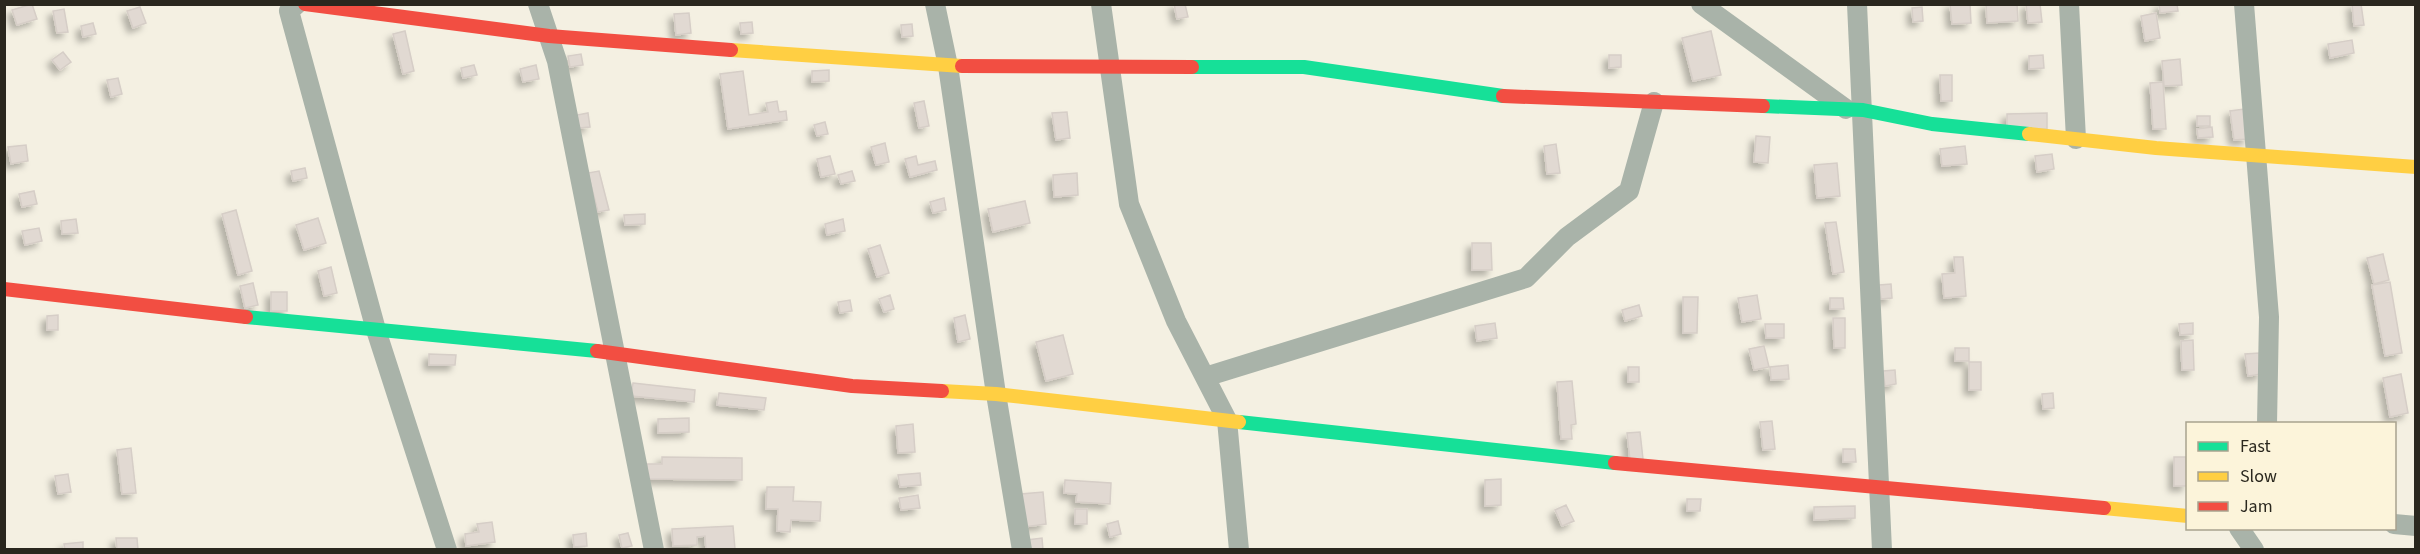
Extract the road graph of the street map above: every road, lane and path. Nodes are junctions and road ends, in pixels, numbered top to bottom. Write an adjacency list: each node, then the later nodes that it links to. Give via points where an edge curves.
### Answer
1 (538, 4): 9 (street)
2 (935, 4): 10 (street)
3 (1101, 4): 11 (street)
4 (1701, 4): 13 (street)
5 (1857, 4): 13 (street)
6 (2069, 4): 14 (street)
7 (2244, 4): 15 (street)
8 (291, 6): 9 (street); 18 (street)
9 (549, 36): 10 (street); 19 (street)
10 (948, 66): 11 (street); 21 (street)
11 (1110, 67): 12 (street, via 1304,68 1489,95); 20 (street, via 1129,204 1176,321)
12 (1654, 102): 13 (street); 20 (street, via 1629,191 1568,237 1526,278)
13 (1855, 109): 14 (street, via 1932,124); 24 (street)
14 (2076, 139): 15 (street)
15 (2256, 156): 16 (street); 23 (street, via 2269,318)
16 (2415, 167)
17 (4, 289): 18 (street)
18 (376, 330): 19 (street); 29 (street)
19 (615, 353): 21 (street, via 852,386); 30 (street)
20 (1205, 377): 22 (street)
21 (996, 394): 22 (street); 31 (street)
22 (1227, 420): 24 (street, via 1552,457); 32 (street)
23 (2267, 422)
24 (1881, 486): 25 (street); 33 (street)
25 (2186, 516)
26 (2396, 524): 27 (street)
27 (2415, 526)
28 (2240, 530): 34 (street)
29 (447, 549)
30 (654, 549)
31 (1022, 549)
32 (1239, 549)
33 (1882, 549)
34 (2254, 549)

